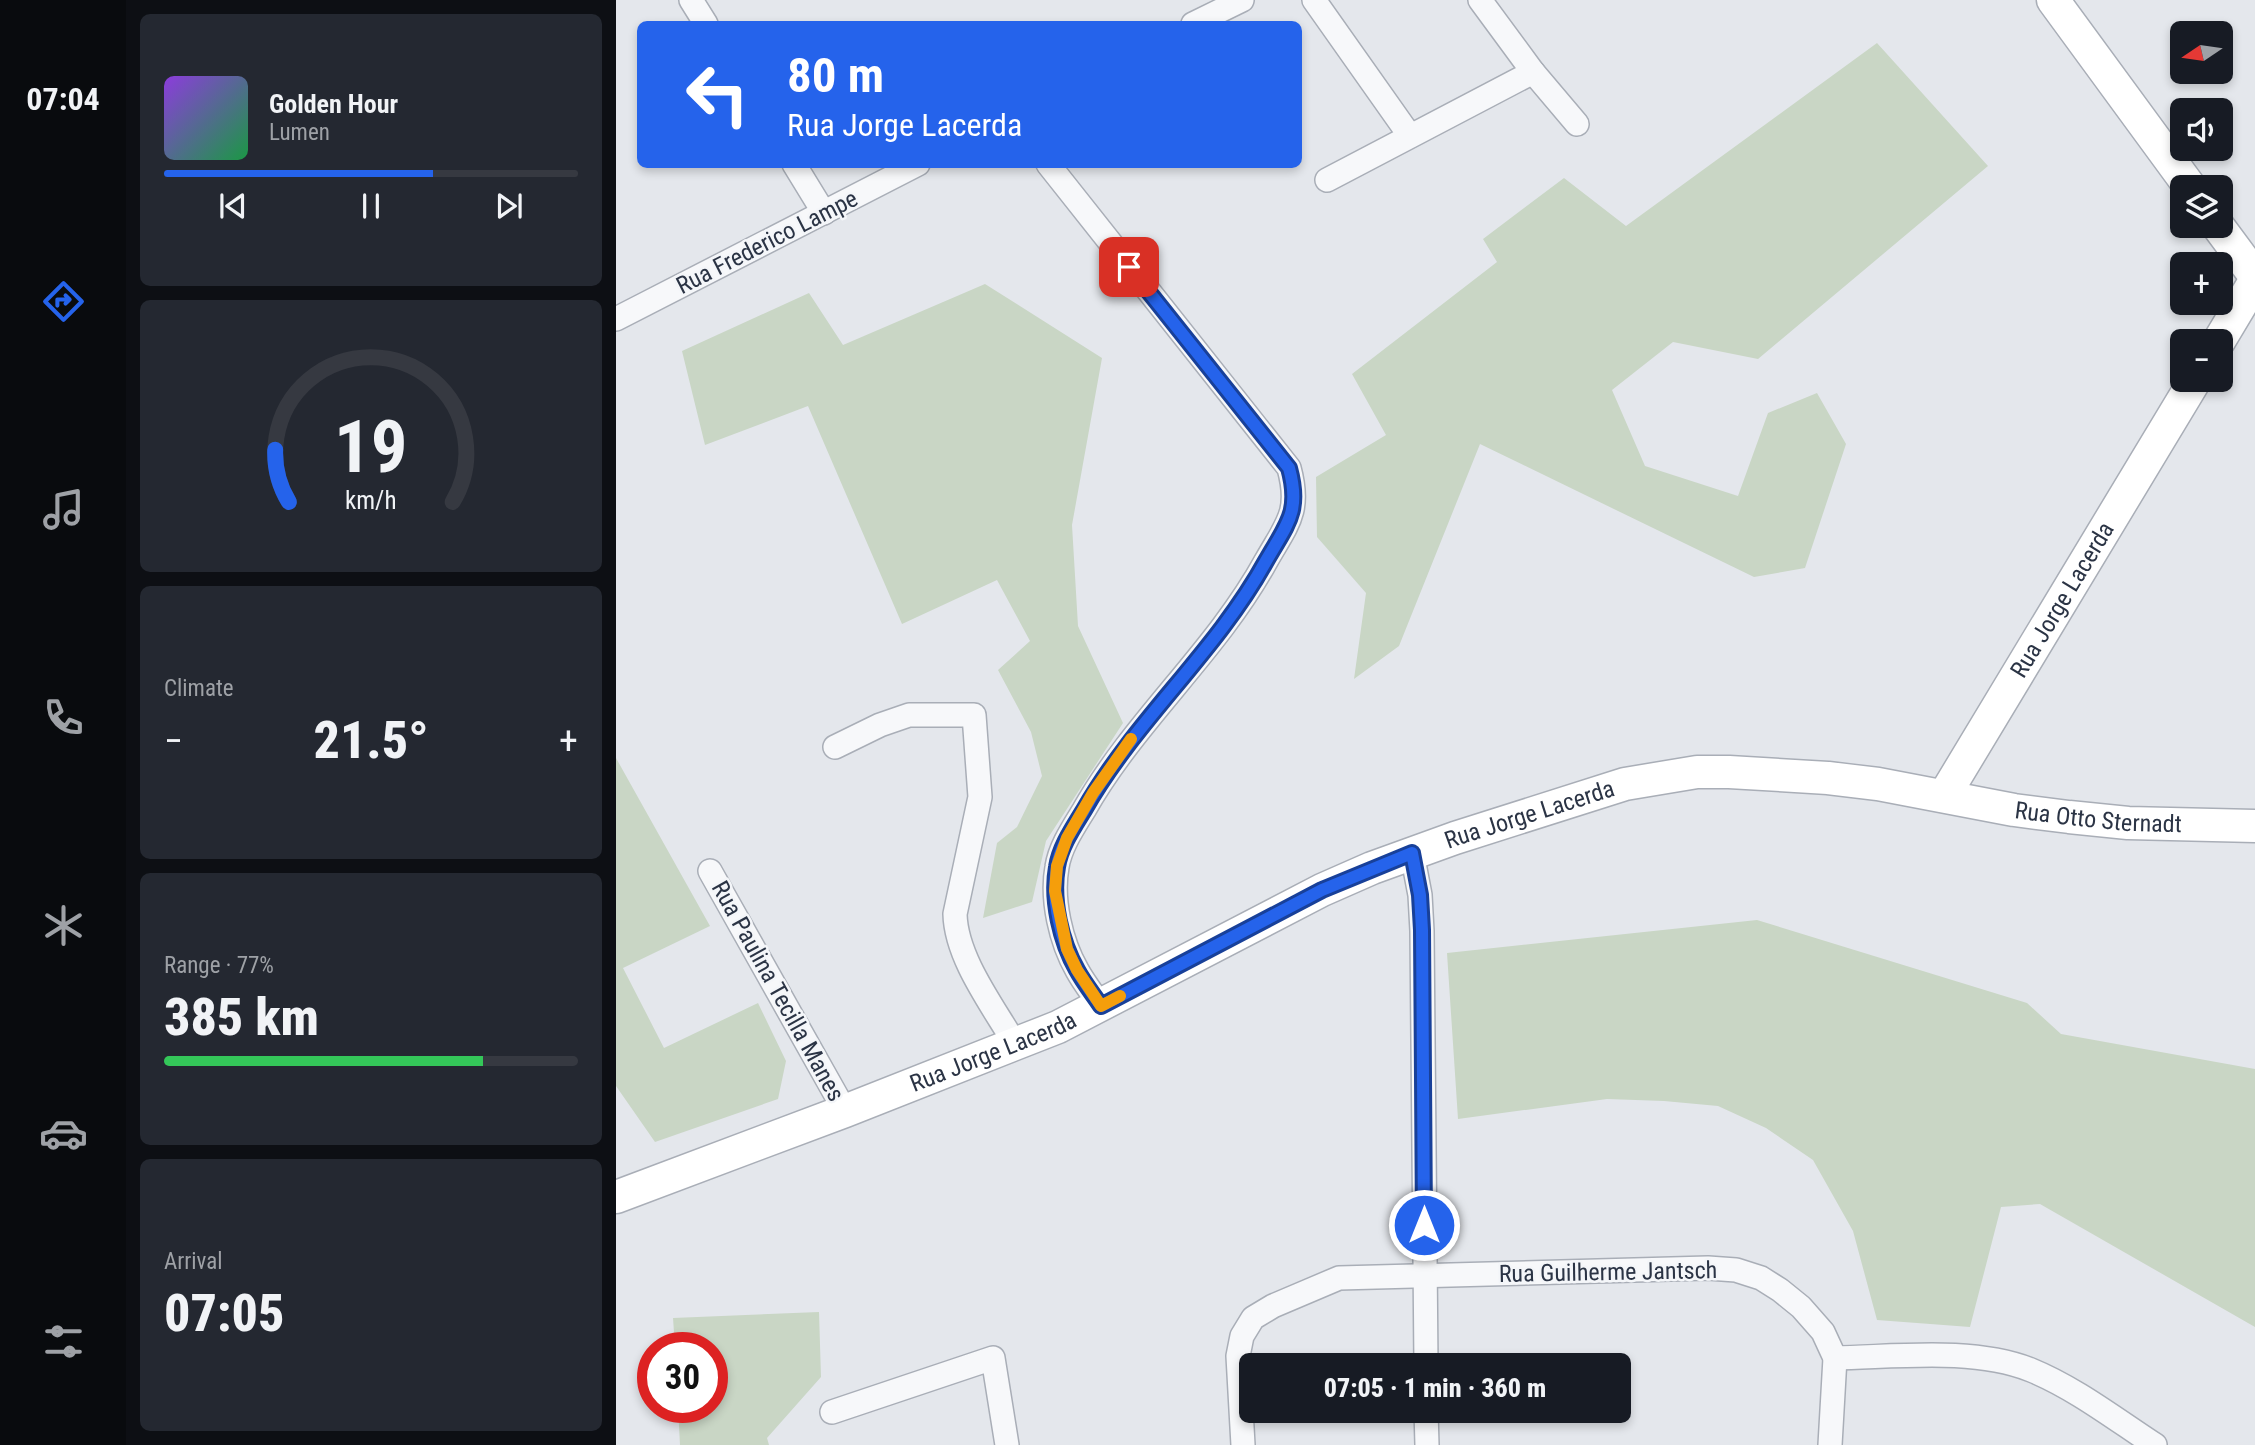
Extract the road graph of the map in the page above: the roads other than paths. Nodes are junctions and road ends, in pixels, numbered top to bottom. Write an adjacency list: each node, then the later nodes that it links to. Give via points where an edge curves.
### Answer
1 (691, 0): 6 (street)
2 (1242, 0): 7 (street)
3 (1314, 0): 10 (street)
4 (1480, 0): 8 (street)
5 (2055, 1): 14 (main road)
6 (704, 21)
7 (1200, 21)
8 (1533, 72): 9 (street); 10 (street)
9 (1577, 124)
10 (1410, 136): 15 (street)
11 (796, 168): 16 (street)
12 (910, 168): 16 (street, Rua Frederico Lampe)
13 (1051, 168): 27 (street, via 1289,468 1294,485 1293,512 1262,569 1225,625 1122,750 1067,838 1057,866 1055,891 1067,949)
14 (2181, 175)
15 (1327, 180)
16 (824, 213): 19 (street, Rua Frederico Lampe)
17 (2226, 238): 18 (main road)
18 (2255, 279): 20 (main road)
19 (616, 319)
20 (2226, 329)
21 (2188, 392): 23 (main road, Rua Jorge Lacerda)
22 (835, 747): 28 (street, via 909,715 974,715 980,797 955,930 966,959)
23 (1944, 796): 24 (main road, Rua Otto Sternadt, via 2069,817); 25 (main road, Rua Jorge Lacerda, via 1828,778 1697,772 1625,784)
24 (2255, 826)
25 (1412, 853): 27 (main road, Rua Jorge Lacerda, via 1322,890); 31 (street, via 1422,930)
26 (710, 871): 29 (street, Rua Paulina Tecilla Manes)
27 (1101, 1006): 28 (main road, Rua Jorge Lacerda)
28 (1015, 1044): 29 (main road, Rua Jorge Lacerda)
29 (845, 1111): 30 (main road, Rua Jorge Lacerda)
30 (616, 1197)
31 (1424, 1275): 32 (street); 33 (street, Rua Guilherme Jantsch, via 1736,1270 1761,1278 1801,1307 1823,1332); 37 (street, Rua Guilherme Jantsch, via 1339,1278 1253,1318 1242,1336 1238,1356)
32 (1426, 1353)
33 (1835, 1358): 39 (street); 40 (street, via 1963,1356 2029,1370 2055,1381)
34 (832, 1412): 36 (street, via 993,1358)
35 (1426, 1423): 38 (street)
36 (1007, 1445)
37 (1243, 1445)
38 (1427, 1445)
39 (1830, 1445)
40 (2155, 1445)

